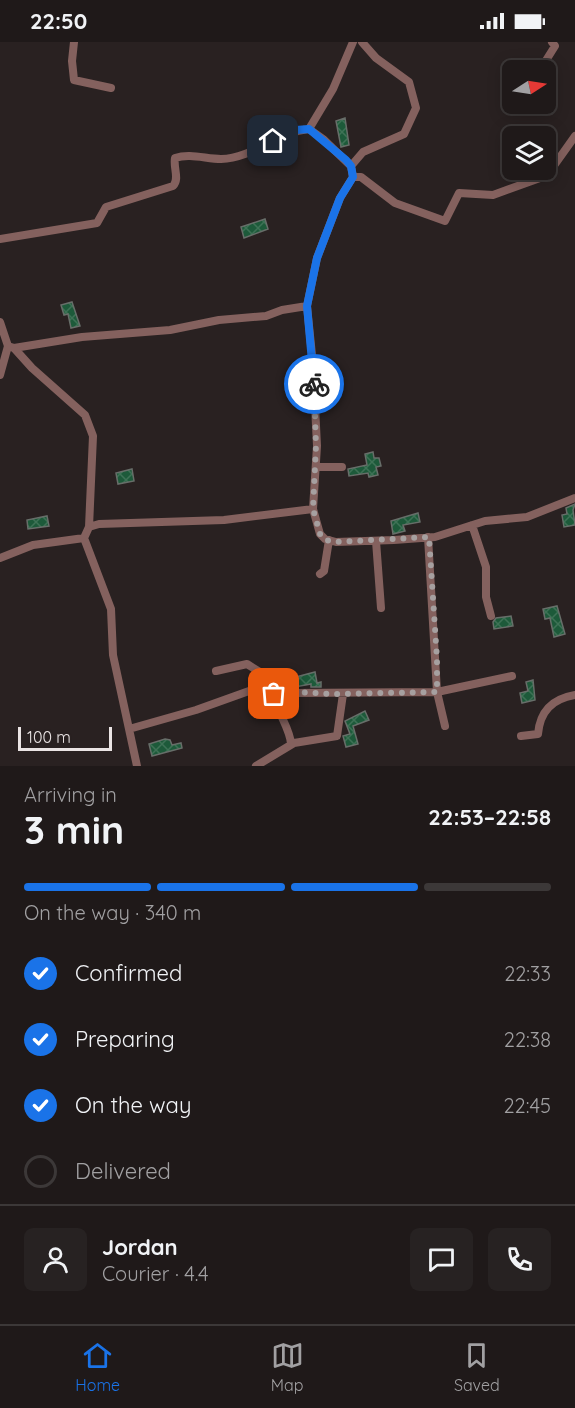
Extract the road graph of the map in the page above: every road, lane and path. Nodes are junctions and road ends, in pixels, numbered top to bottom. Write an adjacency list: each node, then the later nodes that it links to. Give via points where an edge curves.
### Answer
1 (74, 42): 6 (street, via 75,80)
2 (353, 42): 7 (street, via 333,89)
3 (362, 42): 9 (street, via 376,58 409,82 416,108 404,134 363,152)
4 (552, 42): 5 (street, via 555,46)
5 (547, 60)
6 (111, 88)
7 (309, 129): 9 (street); 11 (street, via 285,134 236,157 175,158 177,178 173,186 106,207 97,223)
8 (575, 135): 10 (street, via 553,167 540,178 494,195 459,193 445,221 395,203 361,177)
9 (351, 166): 10 (street)
10 (353, 177): 12 (street, via 340,198 317,258)
11 (0, 239)
12 (307, 306): 14 (street, via 170,330); 16 (street)
13 (0, 322): 14 (street)
14 (11, 347): 15 (street); 21 (street, via 85,415 93,436)
15 (0, 375)
16 (316, 467): 17 (street); 19 (street)
17 (342, 467)
18 (575, 498): 20 (street, via 527,518)
19 (313, 509): 21 (street, via 224,520); 24 (street, via 320,534)
20 (472, 525): 22 (street); 29 (street, via 486,567 486,597)
21 (89, 527): 23 (street)
22 (429, 537): 25 (street); 33 (street)
23 (84, 538): 26 (street, via 33,545); 37 (street, via 111,609 113,655)
24 (329, 540): 25 (street); 27 (street, via 324,571)
25 (376, 541): 28 (street)
26 (0, 558)
27 (320, 574)
28 (381, 608)
29 (491, 616)
30 (216, 671): 32 (street, via 247,664)
31 (512, 676): 33 (street)
32 (276, 691): 34 (street); 37 (street, via 260,687); 39 (street, via 275,701)
33 (437, 692): 34 (street); 36 (street)
34 (343, 694): 39 (street, via 337,736)
35 (575, 695): 38 (street, via 547,707 537,734)
36 (445, 726)
37 (129, 729): 40 (street)
38 (521, 736)
39 (291, 744): 41 (street)
40 (137, 766)
41 (256, 766)

